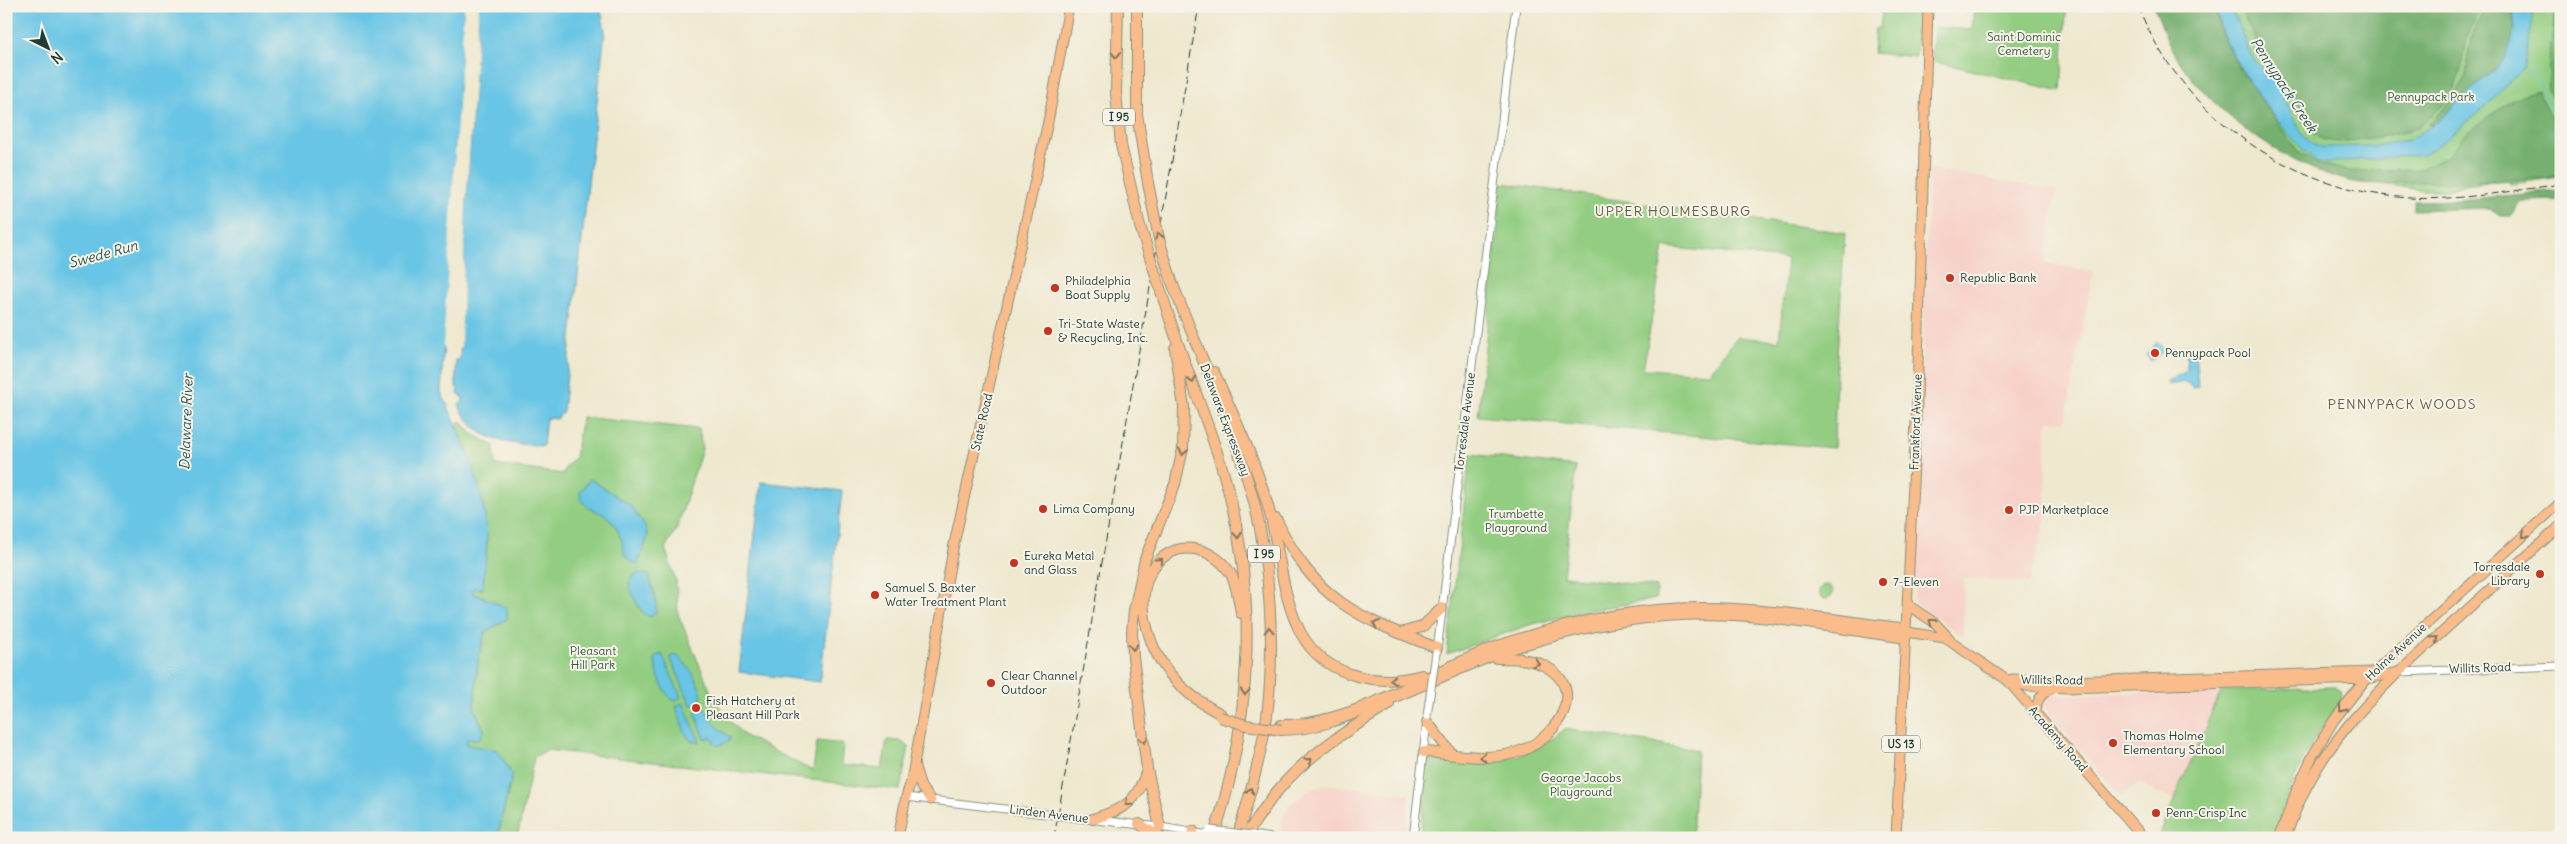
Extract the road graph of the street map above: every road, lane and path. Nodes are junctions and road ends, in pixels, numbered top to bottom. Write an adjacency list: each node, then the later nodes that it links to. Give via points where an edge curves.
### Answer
1 (1069, 6): 35 (main road, State Road, via 1049,117 954,544)
2 (1118, 6): 7 (highway, Delaware Expressway / I 95, one-way to 7, bridge, via 1116,93 1120,136 1140,226)
3 (1137, 6): 6 (highway, Delaware Expressway / I 95, one-way to 3, bridge, via 1160,239 1137,114)
4 (1516, 6): 14 (street, Torresdale Avenue)
5 (1928, 6): 13 (main road, Frankford Avenue / US 13)
6 (1174, 286): 8 (highway, via 1226,399); 48 (highway, Delaware Expressway / I 95, one-way to 6, via 1266,716 1270,639 1266,569 1254,503 1241,460)
7 (1168, 314): 12 (highway, one-way to 12, via 1184,407 1183,449 1175,484 1152,538); 18 (highway, Delaware Expressway / I 95, one-way to 18, via 1222,468 1235,517 1244,573)
8 (1267, 502): 15 (highway, one-way to 8, via 1367,620 1324,589 1296,556); 21 (highway, one-way to 8, via 1391,681 1363,679 1328,663 1305,640 1297,625)
9 (2561, 502): 10 (main road, Holme Avenue)
10 (2550, 512): 11 (main road); 23 (main road, Holme Avenue, one-way to 23)
11 (2561, 524): 24 (main road, Holme Avenue, one-way to 11)
12 (1139, 581): 29 (highway, via 1143,625 1155,658 1176,688); 36 (highway, one-way to 36, via 1134,611 1133,657)
13 (1908, 605): 16 (main road, Frankford Avenue / US 13); 17 (main road, one-way to 13, via 1935,623)
14 (1442, 608): 15 (highway, via 1422,627); 19 (street, Torresdale Avenue)
15 (1400, 632): 19 (highway)
16 (1907, 632): 17 (main road, Academy Road, via 1937,636); 20 (highway, via 1900,637 1737,616 1663,616 1572,631); 21 (highway, via 1900,628 1755,610 1662,609 1598,618 1553,629 1504,644); 51 (main road, Frankford Avenue / US 13)
17 (1953, 643): 26 (main road, Academy Road)
18 (1247, 644): 29 (highway, one-way to 18, via 1182,687 1154,647 1148,631 1144,598 1149,576 1156,564 1166,554 1191,547 1213,555 1224,564 1233,577); 43 (highway, Delaware Expressway / I 95, one-way to 43, via 1240,735 1222,813)
19 (1437, 650): 31 (street, Torresdale Avenue, bridge)
20 (1488, 658): 27 (highway); 34 (highway, one-way to 34, via 1519,658 1546,667 1564,688 1564,713 1549,734 1523,750 1482,758)
21 (1456, 664): 32 (highway, via 1340,716)
22 (2561, 666): 24 (street, Willits Road)
23 (2374, 672): 24 (main road, Willits Road); 25 (main road, Holme Avenue); 26 (main road, Willits Road)
24 (2399, 672): 25 (main road, Willits Road); 54 (main road, Holme Avenue, via 2354,716 2327,750 2303,792)
25 (2366, 679): 28 (main road, Willits Road); 53 (main road, Holme Avenue, one-way to 53, via 2334,720 2313,755 2293,797)
26 (2008, 680): 28 (main road, Willits Road, via 2026,686); 30 (main road, Academy Road)
27 (1418, 688): 32 (highway, via 1327,724); 44 (highway, one-way to 27, via 1266,805 1298,769 1351,729)
28 (2052, 688): 30 (main road, via 2038,700)
29 (1220, 715): 32 (highway, bridge, via 1246,725)
30 (2037, 715): 52 (main road, Academy Road)
31 (1427, 719): 33 (street, Torresdale Avenue); 34 (highway)
32 (1281, 728)
33 (1424, 752): 34 (highway); 50 (street, Torresdale Avenue)
34 (1452, 754)
35 (914, 765): 37 (main road, State Road); 38 (main road, via 920,787)
36 (1148, 769): 39 (highway, one-way to 39, via 1140,789 1130,802); 41 (highway)
37 (906, 797): 38 (street, Linden Avenue); 45 (main road, State Road)
38 (930, 800): 39 (street, Linden Avenue, bridge)
39 (1093, 820): 40 (street, Linden Avenue)
40 (1139, 824): 41 (street, Linden Avenue); 46 (highway)
41 (1160, 826): 42 (street, Linden Avenue)
42 (1192, 834): 43 (street, Linden Avenue)
43 (1210, 834): 44 (street, Linden Avenue, bridge); 47 (street, Linden Avenue, bridge)
44 (1248, 836): 49 (street, Linden Avenue)
45 (898, 838)
46 (1161, 838)
47 (1231, 838)
48 (1237, 838)
49 (1271, 838)
50 (1413, 838)
51 (1896, 838)
52 (2144, 838)
53 (2279, 838)
54 (2286, 838)

